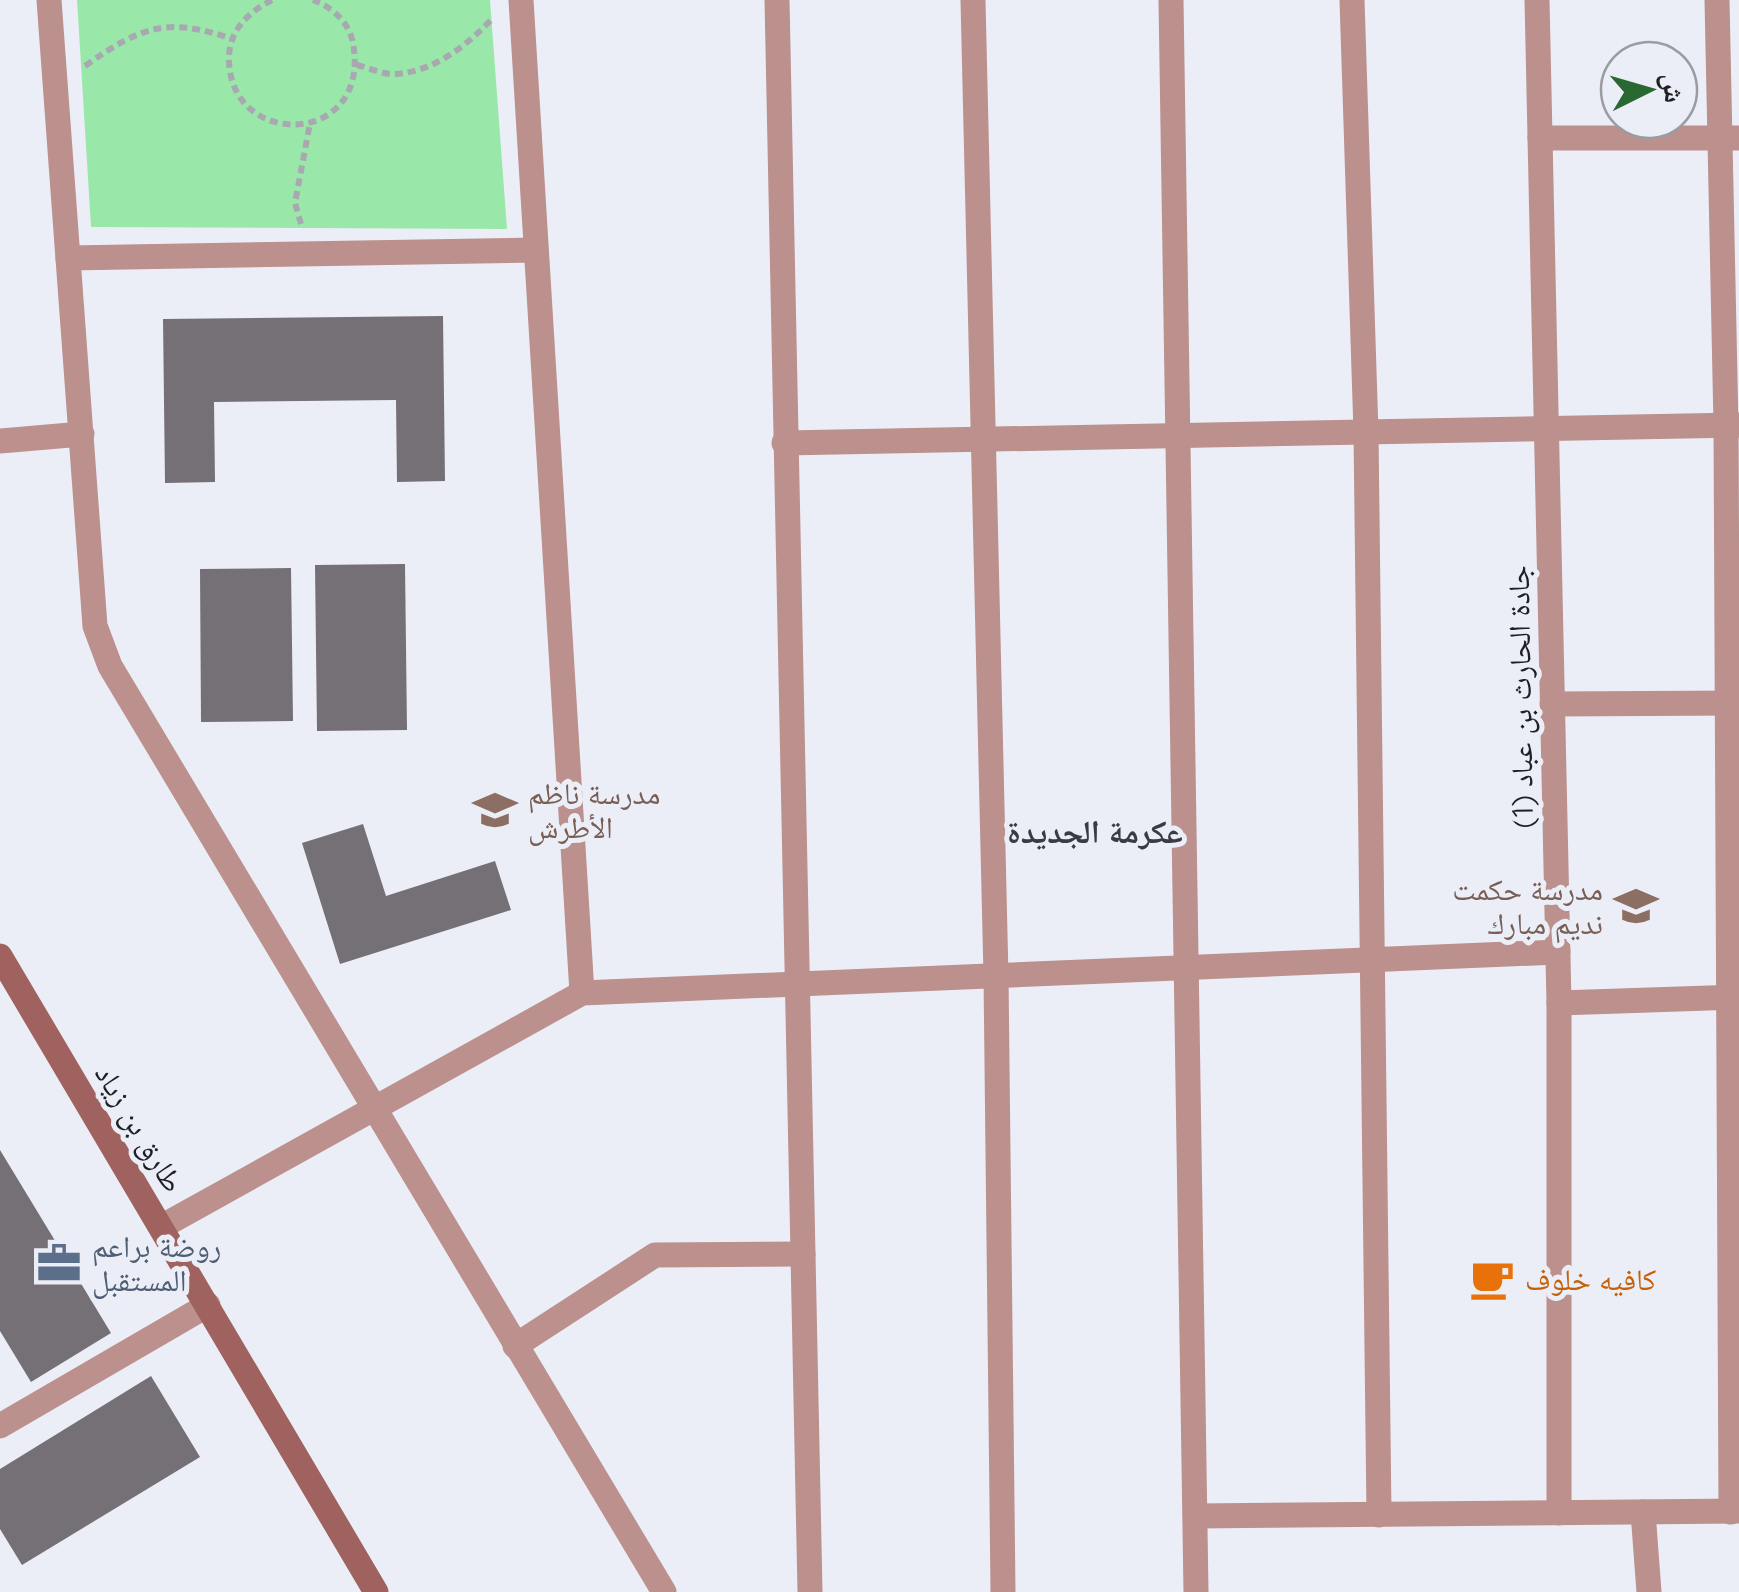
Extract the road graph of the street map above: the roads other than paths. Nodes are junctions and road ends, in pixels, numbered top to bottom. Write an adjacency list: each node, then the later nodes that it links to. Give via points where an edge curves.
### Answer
1 (49, 0): 12 (street)
2 (520, 0): 11 (street)
3 (777, 0): 20 (street)
4 (973, 0): 18 (street)
5 (1171, 0): 17 (street)
6 (1352, 0): 15 (street)
7 (1537, 0): 9 (street, جادة الحارث بن عباد (1))
8 (1717, 0): 10 (street)
9 (1540, 138): 10 (street); 14 (street, جادة الحارث بن عباد (1))
10 (1729, 138): 13 (street)
11 (536, 250): 12 (street); 29 (street)
12 (68, 258): 16 (street)
13 (1733, 425): 14 (street); 21 (street)
14 (1546, 428): 15 (street); 22 (street, جادة الحارث بن عباد (1))
15 (1366, 432): 17 (street); 25 (street)
16 (82, 434): 19 (street); 32 (street, via 95,626 110,666)
17 (1175, 435): 18 (street); 26 (street)
18 (981, 440): 20 (street); 27 (street)
19 (0, 441)
20 (784, 443): 28 (street)
21 (1733, 702): 22 (street); 30 (street)
22 (1552, 704): 23 (street, جادة الحارث بن عباد (1))
23 (1558, 952): 25 (street); 31 (street, جادة الحارث بن عباد (1))
24 (0, 956): 33 (main road, طارق بن زياد)
25 (1373, 960): 26 (street); 41 (street)
26 (1186, 968): 27 (street); 42 (street)
27 (996, 976): 28 (street); 46 (street)
28 (796, 985): 29 (street); 34 (street)
29 (582, 993): 32 (street)
30 (1734, 997): 31 (street); 39 (street)
31 (1558, 1003): 40 (street, جادة الحارث بن عباد (1))
32 (376, 1107): 33 (street); 36 (street)
33 (162, 1227): 35 (main road, طارق بن زياد)
34 (802, 1254): 36 (street, via 655,1255); 45 (street)
35 (208, 1306): 37 (street); 43 (main road, طارق بن زياد)
36 (515, 1346): 44 (street)
37 (1, 1423)
38 (1643, 1512): 39 (street); 40 (street); 48 (street)
39 (1735, 1512)
40 (1559, 1513): 41 (street)
41 (1379, 1515): 42 (street)
42 (1196, 1516): 47 (street)
43 (376, 1592)
44 (664, 1592)
45 (810, 1592)
46 (1002, 1592)
47 (1196, 1592)
48 (1649, 1592)

